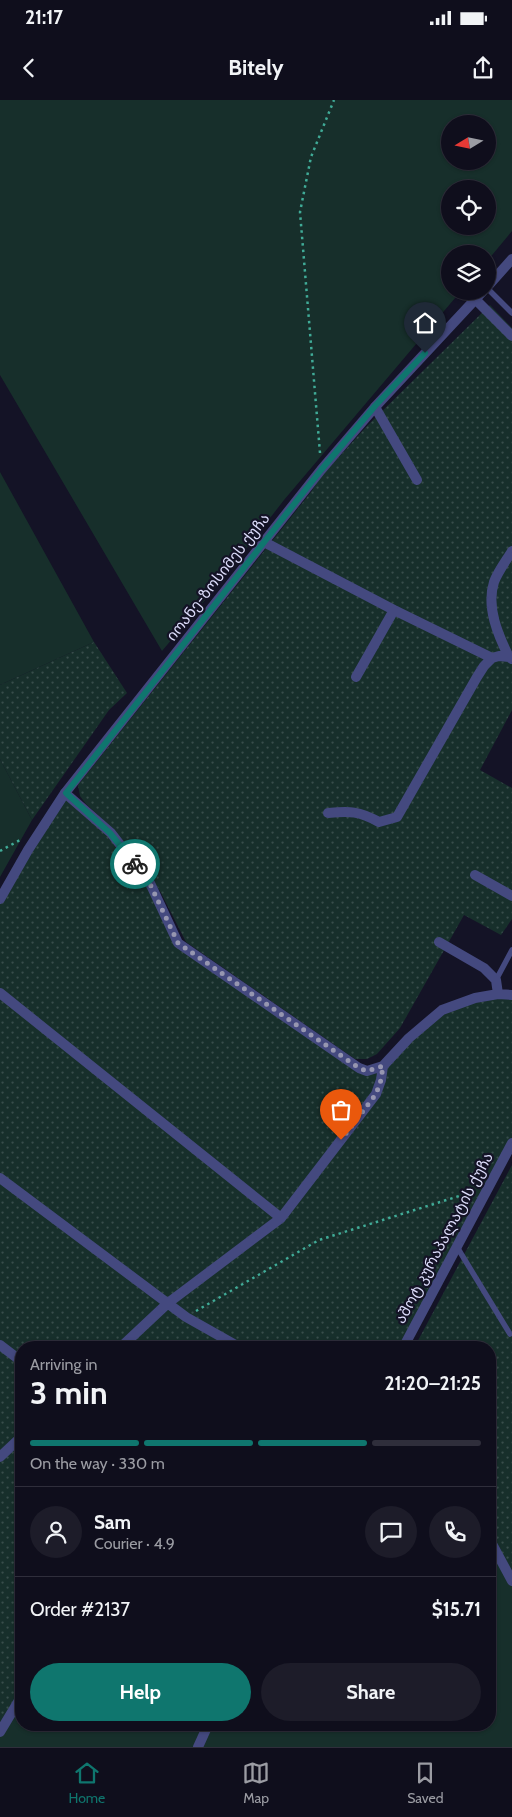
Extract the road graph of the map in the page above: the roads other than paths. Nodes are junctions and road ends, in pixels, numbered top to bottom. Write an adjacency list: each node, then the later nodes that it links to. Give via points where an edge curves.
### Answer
1 (512, 259): 2 (street)
2 (496, 278)
3 (496, 296): 5 (lane)
4 (475, 300): 6 (street); 7 (street, იოანე-ზოსიმეს ქუჩა)
5 (512, 313)
6 (512, 336)
7 (375, 406): 8 (street); 9 (street, იოანე-ზოსიმეს ქუჩა)
8 (417, 480)
9 (264, 542): 11 (street); 15 (street, იოანე-ზოსიმეს ქუჩა)
10 (512, 551): 13 (street, via 494,582 491,601 499,638)
11 (394, 610): 12 (street); 14 (street)
12 (492, 658): 13 (street); 16 (street, via 484,666 397,817 379,822 364,814 347,811)
13 (511, 658)
14 (356, 677)
15 (66, 793): 19 (street, იოანე-ზოსიმეს ქუჩა); 26 (street, via 110,833 150,884 178,943 359,1068 367,1071)
16 (328, 813)
17 (475, 875): 18 (street)
18 (512, 896)
19 (0, 899)
20 (439, 942): 22 (street, via 484,968)
21 (512, 950): 22 (lane)
22 (496, 980): 24 (street)
23 (0, 993): 29 (street)
24 (498, 994): 25 (street); 26 (street, via 442,1010)
25 (512, 995)
26 (383, 1066): 29 (street, via 376,1094)
27 (512, 1145): 30 (street, აშოტ კურაპალატის ქუჩა)
28 (0, 1178): 31 (street)
29 (281, 1218): 31 (street)
30 (457, 1247): 32 (lane); 35 (street, აშოტ კურაპალატის ქუჩა)
31 (168, 1303): 33 (street); 34 (street)
32 (510, 1334)
33 (127, 1341)
34 (229, 1341)
35 (407, 1341)
36 (0, 1346): 37 (street)
37 (15, 1357)
38 (15, 1443): 39 (street)
39 (0, 1457)
40 (496, 1551): 41 (street)
41 (512, 1581)
42 (15, 1707): 44 (street)
43 (205, 1731): 45 (street)
44 (0, 1732)
45 (198, 1747)

